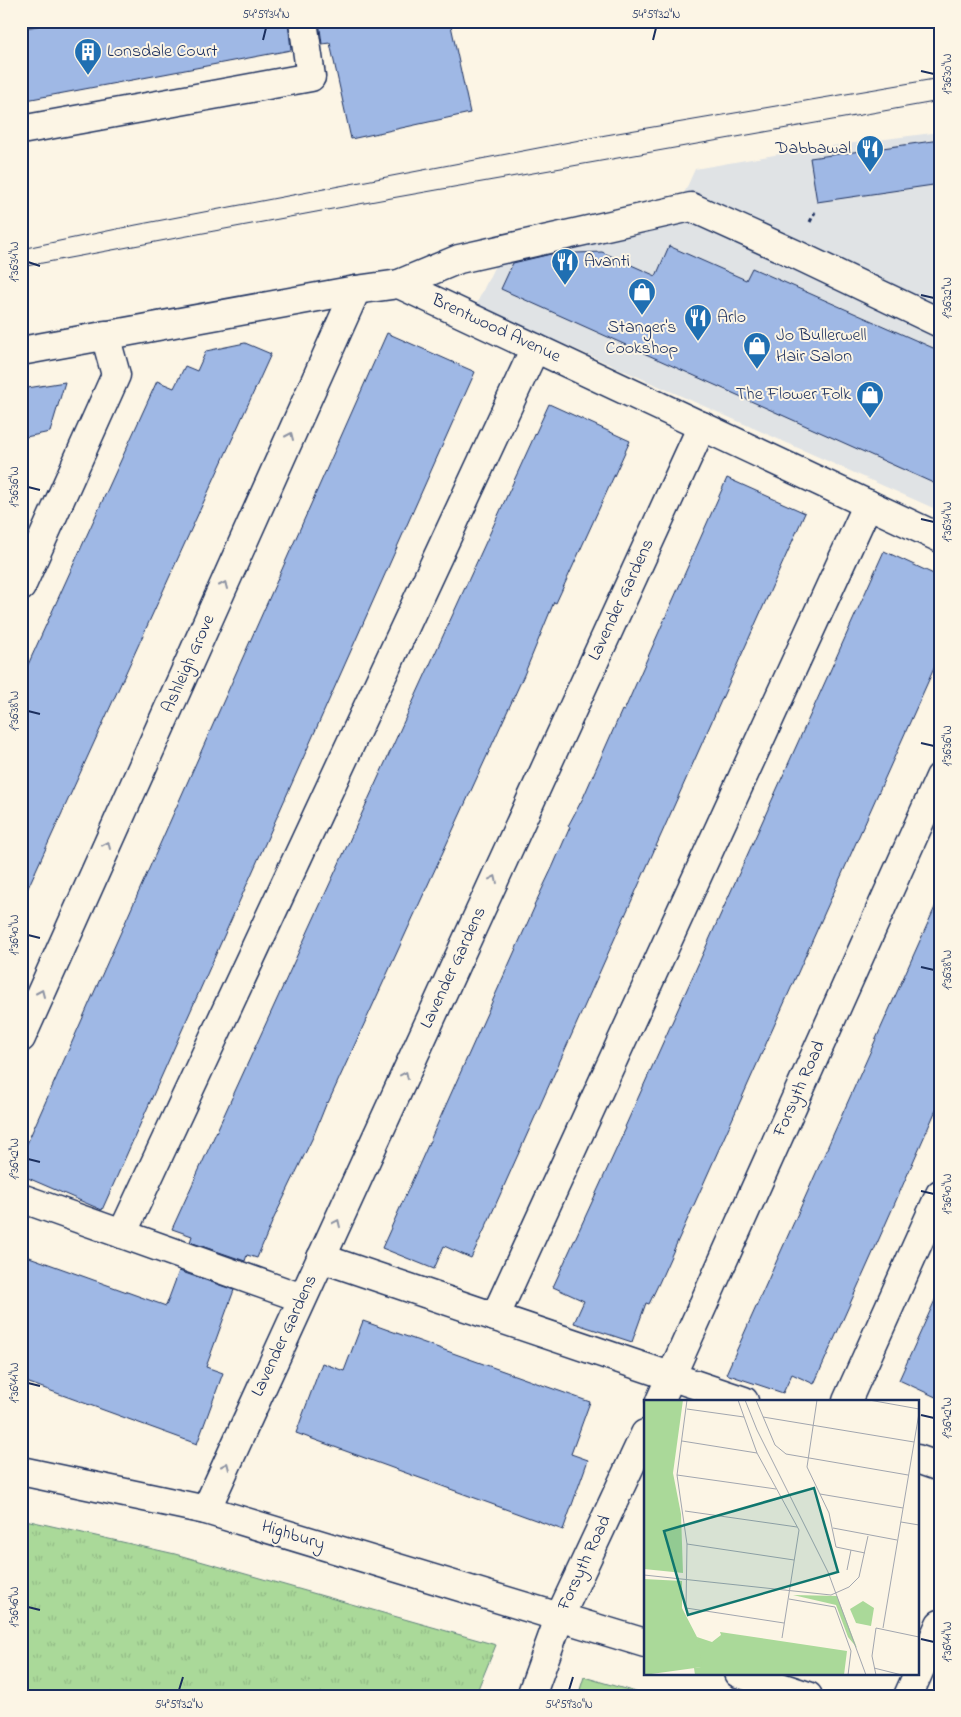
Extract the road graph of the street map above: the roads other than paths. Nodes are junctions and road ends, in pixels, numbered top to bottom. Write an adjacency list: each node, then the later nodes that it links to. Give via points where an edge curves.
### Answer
1 (303, 21): 2 (street, via 311,77)
2 (21, 130)
3 (400, 284): 4 (street); 5 (street, via 459,260 691,207); 7 (street, Brentwood Avenue)
4 (356, 290): 6 (street); 14 (street, Ashleigh Grove, one-way to 4)
5 (940, 323)
6 (105, 335): 8 (street); 12 (street, via 116,375)
7 (535, 348): 9 (street, Brentwood Avenue); 17 (street)
8 (21, 351)
9 (702, 426): 10 (street, Brentwood Avenue); 18 (street, Lavender Gardens, one-way to 9)
10 (868, 504): 11 (street, Brentwood Avenue); 20 (street)
11 (940, 538)
12 (21, 587)
13 (940, 777): 21 (street, Forsyth Road)
14 (21, 1038)
15 (940, 1194): 24 (street)
16 (21, 1198): 17 (street)
17 (122, 1234): 19 (street)
18 (321, 1258): 19 (street, Lavender Gardens); 20 (street)
19 (302, 1298): 29 (street, Lavender Gardens, one-way to 19)
20 (495, 1317): 21 (street)
21 (671, 1376): 22 (street, Forsyth Road); 23 (street)
22 (660, 1400)
23 (741, 1400)
24 (847, 1400)
25 (644, 1436): 30 (street, Forsyth Road)
26 (918, 1459): 27 (street)
27 (940, 1467)
28 (21, 1472): 29 (street, Highbury)
29 (206, 1510): 30 (street, Highbury)
30 (560, 1616): 32 (street, Highbury); 36 (street, Forsyth Road)
31 (940, 1624): 35 (street)
32 (644, 1643)
33 (741, 1674): 37 (street)
34 (918, 1674): 38 (street)
35 (918, 1674)
36 (531, 1696)
37 (808, 1696)
38 (908, 1696)

